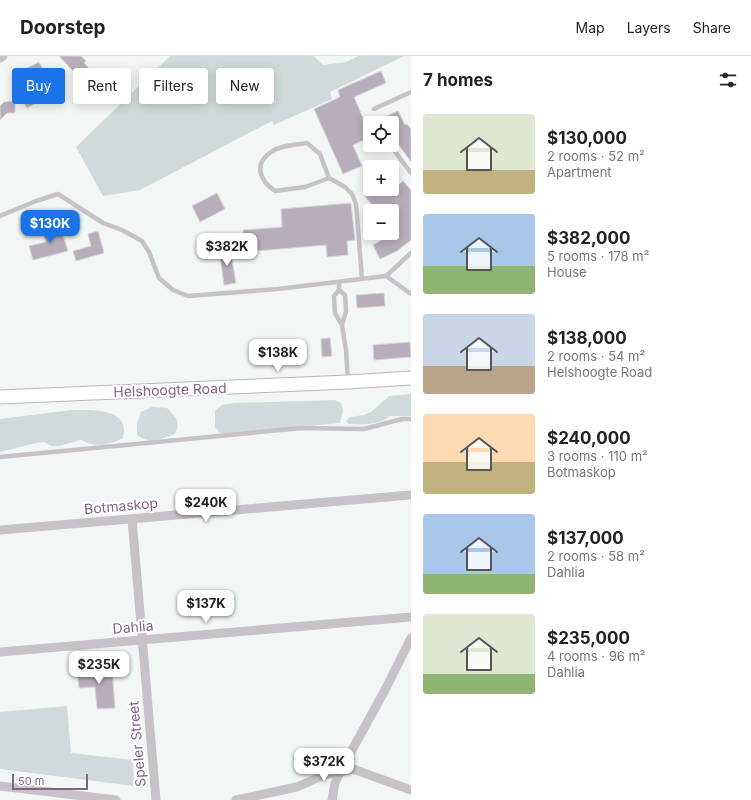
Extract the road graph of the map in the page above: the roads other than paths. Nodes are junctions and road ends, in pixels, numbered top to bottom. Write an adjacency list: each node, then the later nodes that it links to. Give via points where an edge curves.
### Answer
1 (3, 56): 2 (street)
2 (0, 58)
3 (411, 92): 4 (lane)
4 (374, 109)
5 (395, 152): 6 (lane)
6 (411, 173)
7 (329, 178): 7 (lane, via 320,154 307,143 289,145 271,152 261,161 259,173 266,185 275,191 305,187); 11 (lane, via 352,194 356,204)
8 (0, 216): 12 (lane, via 58,194 103,223 142,241 159,278 173,290 188,296)
9 (411, 253): 10 (lane)
10 (386, 276): 11 (lane); 14 (lane)
11 (362, 279): 12 (lane)
12 (339, 282): 13 (lane)
13 (339, 290): 15 (lane, via 345,295 346,311); 15 (lane, via 334,296 335,313)
14 (411, 294)
15 (342, 325): 17 (lane)
16 (411, 378): 17 (main road, Helshoogte Road)
17 (348, 382): 18 (main road, Helshoogte Road)
18 (0, 397)
19 (411, 419): 20 (lane, via 364,429 302,428)
20 (0, 457)
21 (411, 495): 22 (street, Botmaskop)
22 (132, 519): 23 (street, Botmaskop); 26 (street, Speler Street)
23 (0, 530)
24 (411, 617): 26 (street, Dahlia)
25 (411, 638): 28 (street)
26 (142, 640): 27 (street, Dahlia); 33 (street, Speler Street)
27 (0, 652)
28 (340, 772): 30 (street, via 353,769); 34 (street, via 324,775 297,787); 35 (street)
29 (0, 786): 31 (street)
30 (411, 790)
31 (76, 798): 32 (street)
32 (116, 800)
33 (156, 800)
34 (236, 800)
35 (332, 800)

